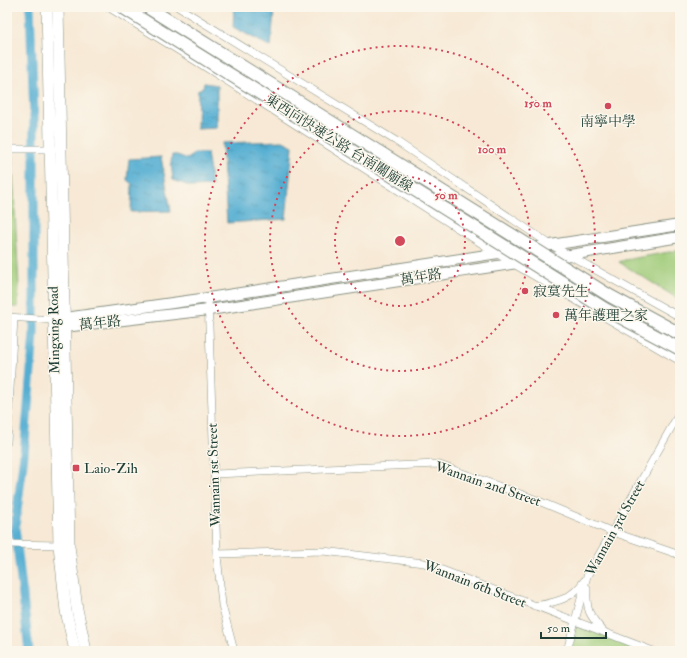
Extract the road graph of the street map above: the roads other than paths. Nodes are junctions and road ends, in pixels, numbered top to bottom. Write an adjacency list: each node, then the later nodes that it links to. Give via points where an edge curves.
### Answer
1 (47, 7): 7 (main road, Mingxing Road)
2 (58, 7): 7 (main road, Mingxing Road)
3 (108, 7): 12 (street, via 200,62)
4 (122, 7): 21 (highway, 東西向快速公路 台南關廟線, bridge, via 605,309)
5 (147, 7): 20 (highway, 東西向快速公路 台南關廟線, bridge, via 610,296)
6 (178, 7): 11 (street, via 396,141)
7 (56, 148): 8 (street); 19 (main road, Mingxing Road)
8 (7, 149)
9 (680, 225): 11 (street, 萬年路)
10 (680, 237): 13 (street, 萬年路)
11 (551, 245): 12 (street, 萬年路); 13 (street)
12 (496, 253): 14 (street); 15 (street, 萬年路)
13 (570, 255): 14 (street, 萬年路); 17 (street)
14 (512, 263): 16 (street, 萬年路); 22 (street)
15 (208, 298): 16 (street, Wannain 1st Street); 19 (street, 萬年路)
16 (209, 310): 19 (street, 萬年路); 25 (street, Wannain 1st Street)
17 (680, 317)
18 (14, 318): 19 (street, via 41,318); 24 (street)
19 (61, 322): 28 (main road, Mingxing Road); 36 (main road, Mingxing Road, via 69,546 77,609)
20 (680, 334)
21 (680, 350)
22 (680, 361)
23 (680, 412): 26 (street, Wannain 3rd Street)
24 (7, 442)
25 (215, 474): 26 (street, Wannain 2nd Street, via 438,464 529,497); 29 (street, Wannain 1st Street)
26 (613, 532): 30 (street, Wannain 2nd Street); 31 (street, Wannain 3rd Street)
27 (7, 544): 28 (street)
28 (59, 545): 35 (main road, Mingxing Road, via 66,611)
29 (217, 554): 32 (street, Wannain 6th Street, via 323,551 424,563); 37 (street, Wannain 1st Street, via 222,605)
30 (680, 555)
31 (587, 576): 32 (street, via 568,597); 33 (street, Wannain 3rd Street); 34 (street, via 586,603 589,613)
32 (534, 606): 33 (street, Wannain 6th Street)
33 (575, 622): 34 (street, Wannain 6th Street); 38 (street, Wannain 3rd Street)
34 (605, 633): 39 (street, Wannain 6th Street)
35 (75, 651)
36 (86, 651)
37 (234, 651)
38 (568, 651)
39 (653, 651)

